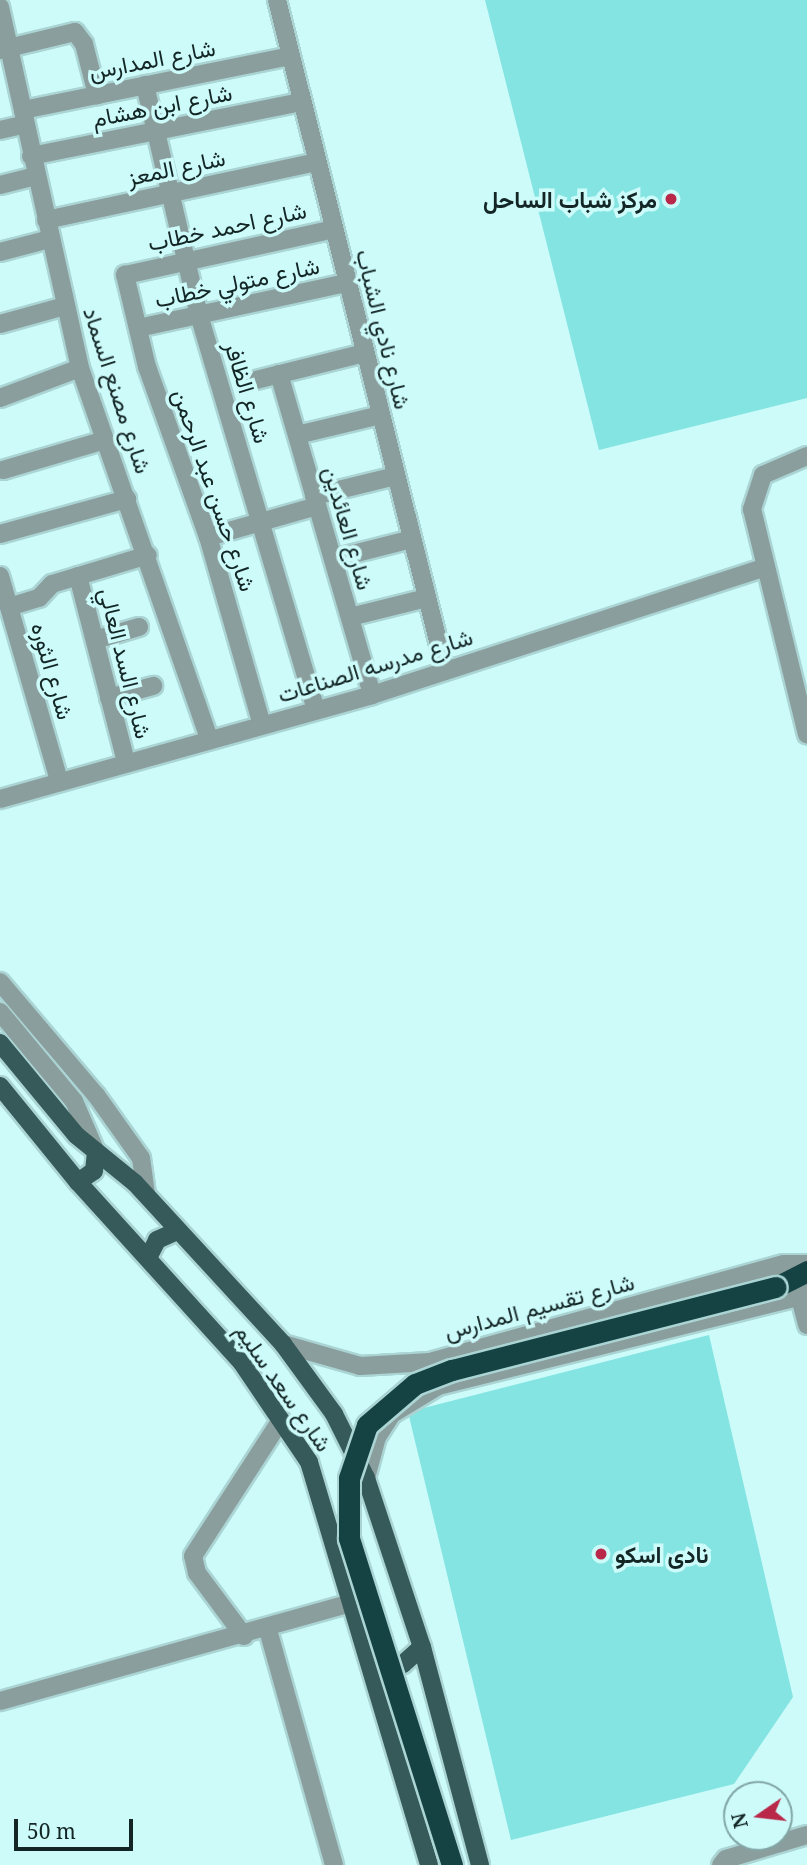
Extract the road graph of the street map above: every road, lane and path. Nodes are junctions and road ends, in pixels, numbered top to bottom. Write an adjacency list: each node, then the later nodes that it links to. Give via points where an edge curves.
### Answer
1 (277, 0): 4 (street, شارع نادي الشباب)
2 (0, 7): 3 (street, شارع مصنع السماد)
3 (4, 49): 6 (street, via 75,32 84,44); 8 (street, شارع مصنع السماد)
4 (290, 56): 5 (street, شارع المدارس); 7 (street, شارع نادي الشباب)
5 (145, 85): 6 (street, شارع المدارس); 10 (street, شارع الظافر)
6 (97, 95): 8 (street, شارع المدارس)
7 (302, 102): 10 (street, شارع ابن هشام); 12 (street, شارع نادي الشباب)
8 (24, 117): 9 (street, شارع المدارس); 11 (street, شارع مصنع السماد)
9 (0, 130)
10 (155, 131): 11 (street, شارع ابن هشام); 15 (street, شارع الظافر)
11 (31, 156): 13 (street, شارع مصنع السماد)
12 (317, 162): 15 (street, شارع المعز); 17 (street, شارع نادي الشباب)
13 (36, 176): 14 (street); 16 (street, شارع مصنع السماد)
14 (0, 185)
15 (170, 193): 16 (street, شارع المعز); 20 (street, شارع الظافر)
16 (46, 220): 18 (street, شارع مصنع السماد)
17 (334, 229): 20 (street, شارع احمد خطاب); 22 (street, شارع نادي الشباب)
18 (50, 239): 19 (street); 23 (street, شارع مصنع السماد)
19 (0, 252)
20 (185, 260): 21 (street, شارع احمد خطاب); 24 (street, شارع الظافر)
21 (130, 272): 26 (street, شارع حسن عبد الرحمن, via 125,275)
22 (347, 283): 24 (street, شارع متولي خطاب); 27 (street, شارع نادي الشباب)
23 (65, 306): 25 (street); 28 (street, شارع مصنع السماد)
24 (199, 315): 26 (street, شارع متولي خطاب); 40 (street, شارع الظافر)
25 (0, 324)
26 (138, 328): 42 (street, شارع حسن عبد الرحمن)
27 (365, 353): 29 (street); 32 (street, شارع نادي الشباب)
28 (80, 368): 31 (street); 34 (street, شارع مصنع السماد)
29 (279, 374): 30 (street); 33 (street, شارع العائدين)
30 (256, 380)
31 (0, 398)
32 (380, 415): 33 (street); 37 (street, شارع نادي الشباب)
33 (297, 436): 39 (street, شارع العائدين)
34 (105, 440): 36 (street); 38 (street, شارع مصنع السماد)
35 (807, 456): 46 (street, via 778,464 755,488 752,509)
36 (3, 470)
37 (396, 477): 39 (street); 43 (street, شارع نادي الشباب)
38 (127, 499): 41 (street); 44 (street, شارع مصنع السماد)
39 (316, 501): 40 (street); 45 (street, شارع العائدين)
40 (263, 521): 42 (street); 58 (street, شارع الظافر)
41 (0, 534)
42 (208, 537): 59 (street, شارع حسن عبد الرحمن)
43 (412, 538): 45 (street); 49 (street, شارع نادي الشباب)
44 (148, 555): 48 (street); 61 (street, شارع مصنع السماد)
45 (333, 559): 51 (street, شارع العائدين)
46 (763, 568): 54 (street, شارع مدرسه الصناعات); 60 (street)
47 (0, 576): 50 (street, شارع الثوره)
48 (78, 576): 50 (street); 53 (street, شارع السد العالي)
49 (427, 598): 51 (street); 54 (street, شارع نادي الشباب)
50 (9, 607): 63 (street, شارع الثوره)
51 (350, 617): 56 (street, شارع العائدين)
52 (139, 627): 53 (street)
53 (94, 640): 57 (street, شارع السد العالي)
54 (445, 669): 56 (street, شارع مدرسه الصناعات)
55 (153, 687): 57 (street)
56 (372, 695): 58 (street, شارع مدرسه الصناعات)
57 (109, 698): 62 (street, شارع السد العالي)
58 (316, 710): 59 (street, شارع مدرسه الصناعات)
59 (262, 725): 61 (street, شارع مدرسه الصناعات)
60 (807, 734)
61 (209, 739): 62 (street, شارع مدرسه الصناعات)
62 (126, 762): 63 (street, شارع مدرسه الصناعات)
63 (59, 780): 64 (street, شارع مدرسه الصناعات)
64 (0, 799)
65 (0, 982): 71 (street, via 96,1095 141,1158)
66 (0, 1012): 69 (street, via 74,1101)
67 (0, 1043): 69 (main road, شارع سعد سليم)
68 (0, 1086): 70 (main road, شارع سعد سليم)
69 (96, 1152): 70 (main road, via 94,1171); 71 (main road, شارع سعد سليم)
70 (78, 1182): 73 (main road, شارع سعد سليم)
71 (146, 1195): 72 (main road, شارع سعد سليم)
72 (177, 1231): 73 (main road, via 157,1240); 78 (main road, شارع سعد سليم)
73 (148, 1258): 79 (main road, شارع سعد سليم, via 228,1346)
74 (807, 1264): 78 (street, شارع تقسيم المدارس, via 784,1264 430,1362 360,1366)
75 (807, 1271): 90 (highway, bridge, via 776,1287 452,1370 415,1384 367,1425 349,1478 349,1538)
76 (805, 1292): 77 (street); 80 (street, via 438,1386 392,1414 377,1437)
77 (807, 1325)
78 (283, 1345): 80 (main road, شارع سعد سليم, via 334,1414)
79 (281, 1420): 81 (main road, شارع سعد سليم, via 319,1483); 83 (street, via 193,1556 197,1573)
80 (366, 1478): 84 (main road, شارع سعد سليم)
81 (355, 1602): 82 (street); 85 (main road, شارع سعد سليم)
82 (268, 1630): 83 (street); 88 (street)
83 (244, 1636): 86 (street)
84 (422, 1647): 85 (main road, via 403,1664); 91 (main road, شارع سعد سليم)
85 (373, 1666): 89 (main road, شارع سعد سليم)
86 (0, 1701)
87 (807, 1835): 92 (street)
88 (334, 1865)
89 (429, 1865)
90 (452, 1865)
91 (480, 1865)
92 (721, 1865)

